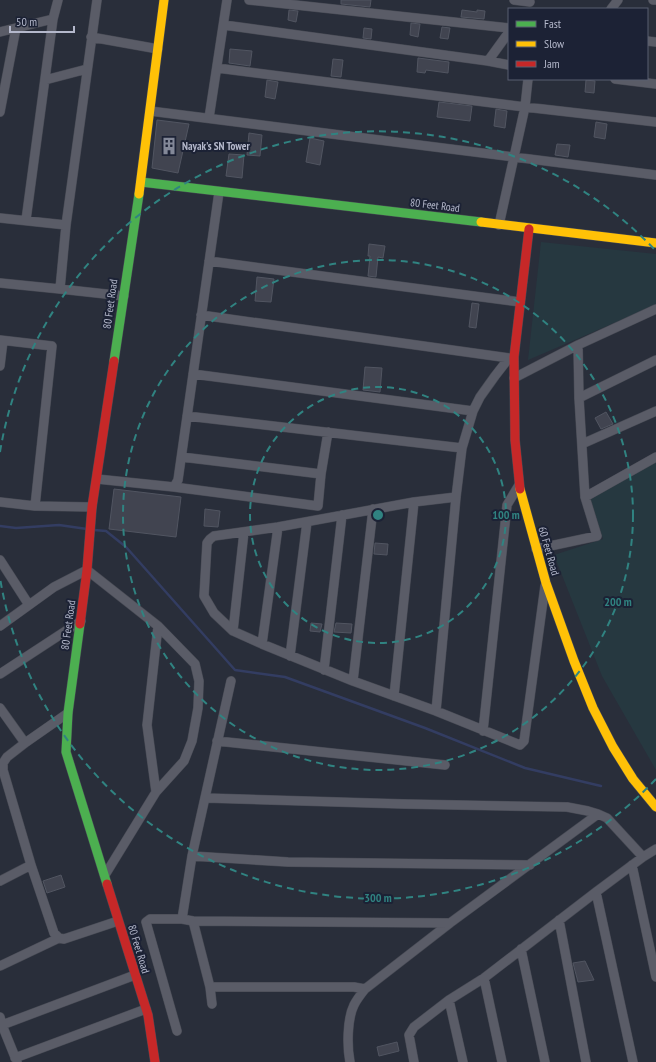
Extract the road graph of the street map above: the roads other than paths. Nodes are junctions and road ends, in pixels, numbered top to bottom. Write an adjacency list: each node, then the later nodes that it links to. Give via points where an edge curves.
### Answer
1 (58, 0): 12 (street)
2 (97, 0): 18 (street)
3 (164, 0): 19 (street, 80 Feet Road)
4 (227, 0): 13 (street)
5 (249, 0): 15 (street)
6 (514, 0): 10 (street)
7 (618, 0): 11 (street)
8 (653, 0): 9 (street)
9 (656, 0)
10 (529, 4)
11 (612, 8)
12 (53, 19): 14 (street); 24 (street)
13 (224, 25): 20 (street); 22 (street)
14 (16, 28): 16 (street); 30 (street)
15 (508, 28)
16 (0, 32)
17 (508, 33): 20 (street)
18 (91, 37): 19 (street); 23 (street)
19 (158, 49): 29 (street, 80 Feet Road)
20 (488, 61): 21 (street)
21 (508, 65)
22 (217, 68): 28 (street); 31 (street)
23 (87, 69): 24 (street); 39 (street)
24 (45, 80): 38 (street)
25 (528, 80): 28 (street)
26 (623, 80): 27 (street)
27 (656, 84)
28 (525, 107): 32 (street); 33 (street)
29 (150, 111): 31 (street); 35 (street, 80 Feet Road)
30 (0, 112)
31 (209, 118): 33 (street)
32 (656, 122)
33 (514, 157): 34 (street); 40 (street)
34 (656, 175)
35 (140, 182): 36 (street, 80 Feet Road); 46 (street, 80 Feet Road)
36 (220, 192): 40 (street, 80 Feet Road); 43 (street)
37 (0, 218): 38 (street)
38 (26, 220): 39 (street)
39 (66, 225): 45 (street)
40 (499, 225): 41 (street, 80 Feet Road)
41 (529, 228): 42 (street, 80 Feet Road); 47 (street, 60 Feet Road)
42 (656, 243)
43 (209, 261): 47 (street); 49 (street)
44 (0, 283): 45 (street)
45 (60, 289): 46 (street)
46 (124, 296): 67 (street, 80 Feet Road)
47 (520, 302): 52 (street, 60 Feet Road)
48 (656, 310): 51 (street)
49 (201, 315): 52 (street); 55 (street)
50 (2, 341): 54 (street); 74 (street, via 52,346)
51 (578, 346): 56 (street); 57 (street)
52 (512, 358): 56 (street, 60 Feet Road); 58 (street, via 491,381)
53 (656, 360): 57 (street)
54 (0, 366)
55 (193, 374): 58 (street); 60 (street)
56 (514, 378): 68 (street, 60 Feet Road)
57 (579, 398): 62 (street)
58 (473, 411): 63 (street)
59 (656, 411): 62 (street)
60 (187, 416): 61 (street); 64 (street)
61 (328, 432): 63 (street); 66 (street)
62 (582, 444): 71 (street)
63 (462, 448): 70 (street)
64 (182, 457): 66 (street); 69 (street, via 178,480)
65 (656, 457): 71 (street)
66 (321, 474): 69 (street, via 318,506)
67 (97, 479): 69 (street); 75 (street, 80 Feet Road)
68 (519, 486): 81 (street, 60 Feet Road); 100 (street, via 507,505)
69 (174, 487)
70 (456, 497): 73 (street); 98 (street)
71 (585, 497): 81 (street, via 597,536)
72 (0, 502): 74 (street)
73 (414, 502): 76 (street); 96 (street)
74 (35, 506): 75 (street)
75 (92, 507): 83 (street, 80 Feet Road)
76 (373, 509): 77 (street); 95 (street)
77 (342, 515): 78 (street); 92 (street)
78 (307, 522): 79 (street); 91 (street)
79 (278, 527): 80 (street); 90 (street)
80 (244, 532): 89 (street); 89 (street, via 214,536 207,543 204,596 214,613)
81 (536, 549): 84 (street, 60 Feet Road)
82 (0, 560): 85 (street)
83 (87, 570): 85 (street, via 54,587); 86 (street, 80 Feet Road); 88 (street)
84 (546, 583): 100 (street, via 524,741 520,745); 107 (street, 60 Feet Road, via 593,708 613,748)
85 (29, 605): 87 (street)
86 (81, 621): 93 (street); 99 (street, 80 Feet Road)
87 (1, 623)
88 (158, 626): 105 (street, via 147,725); 105 (street, via 195,664 198,708 192,741 184,761)
89 (233, 631): 90 (street)
90 (262, 644): 91 (street)
91 (290, 656): 92 (street)
92 (324, 670): 95 (street)
93 (0, 674)
94 (231, 681): 101 (street)
95 (353, 681): 96 (street)
96 (394, 696): 98 (street)
97 (0, 708): 102 (street)
98 (436, 711): 100 (street)
99 (68, 713): 102 (street); 115 (street, 80 Feet Road, via 66,752)
100 (482, 731)
101 (218, 741): 104 (street); 106 (street)
102 (25, 743): 103 (street)
103 (1, 762): 112 (street)
104 (445, 765)
105 (156, 792): 115 (street)
106 (206, 798): 108 (street, via 567,807); 110 (street)
107 (656, 807)
108 (598, 814): 111 (street, via 607,818); 113 (street)
109 (656, 848): 111 (street)
110 (192, 856): 113 (street, via 288,862); 118 (street)
111 (642, 857): 114 (street)
112 (31, 865): 116 (street); 123 (street, via 54,934)
113 (530, 865): 122 (street)
114 (632, 865): 117 (street); 127 (street)
115 (105, 875): 121 (street, 80 Feet Road)
116 (0, 880)
117 (596, 892): 119 (street); 144 (street)
118 (182, 919): 120 (street); 135 (street, via 150,919 146,922)
119 (559, 920): 124 (street); 143 (street)
120 (193, 921): 122 (street); 129 (street)
121 (118, 922): 123 (street, via 64,939); 126 (street, 80 Feet Road)
122 (450, 924): 130 (street)
123 (59, 938): 125 (street)
124 (521, 949): 128 (street); 142 (street)
125 (0, 966)
126 (135, 975): 133 (street, 80 Feet Road); 134 (street)
127 (656, 977)
128 (484, 978): 131 (street); 141 (street)
129 (210, 987): 130 (street); 132 (street)
130 (365, 989): 138 (street, via 354,1005 349,1023)
131 (449, 1000): 139 (street, via 411,1031 409,1035); 140 (street)
132 (212, 1004)
133 (146, 1009): 136 (street); 137 (street, 80 Feet Road)
134 (1, 1023): 136 (street)
135 (177, 1031)
136 (16, 1060)
137 (155, 1062)
138 (350, 1062)
139 (414, 1062)
140 (463, 1062)
141 (502, 1062)
142 (545, 1062)
143 (586, 1062)
144 (632, 1062)

